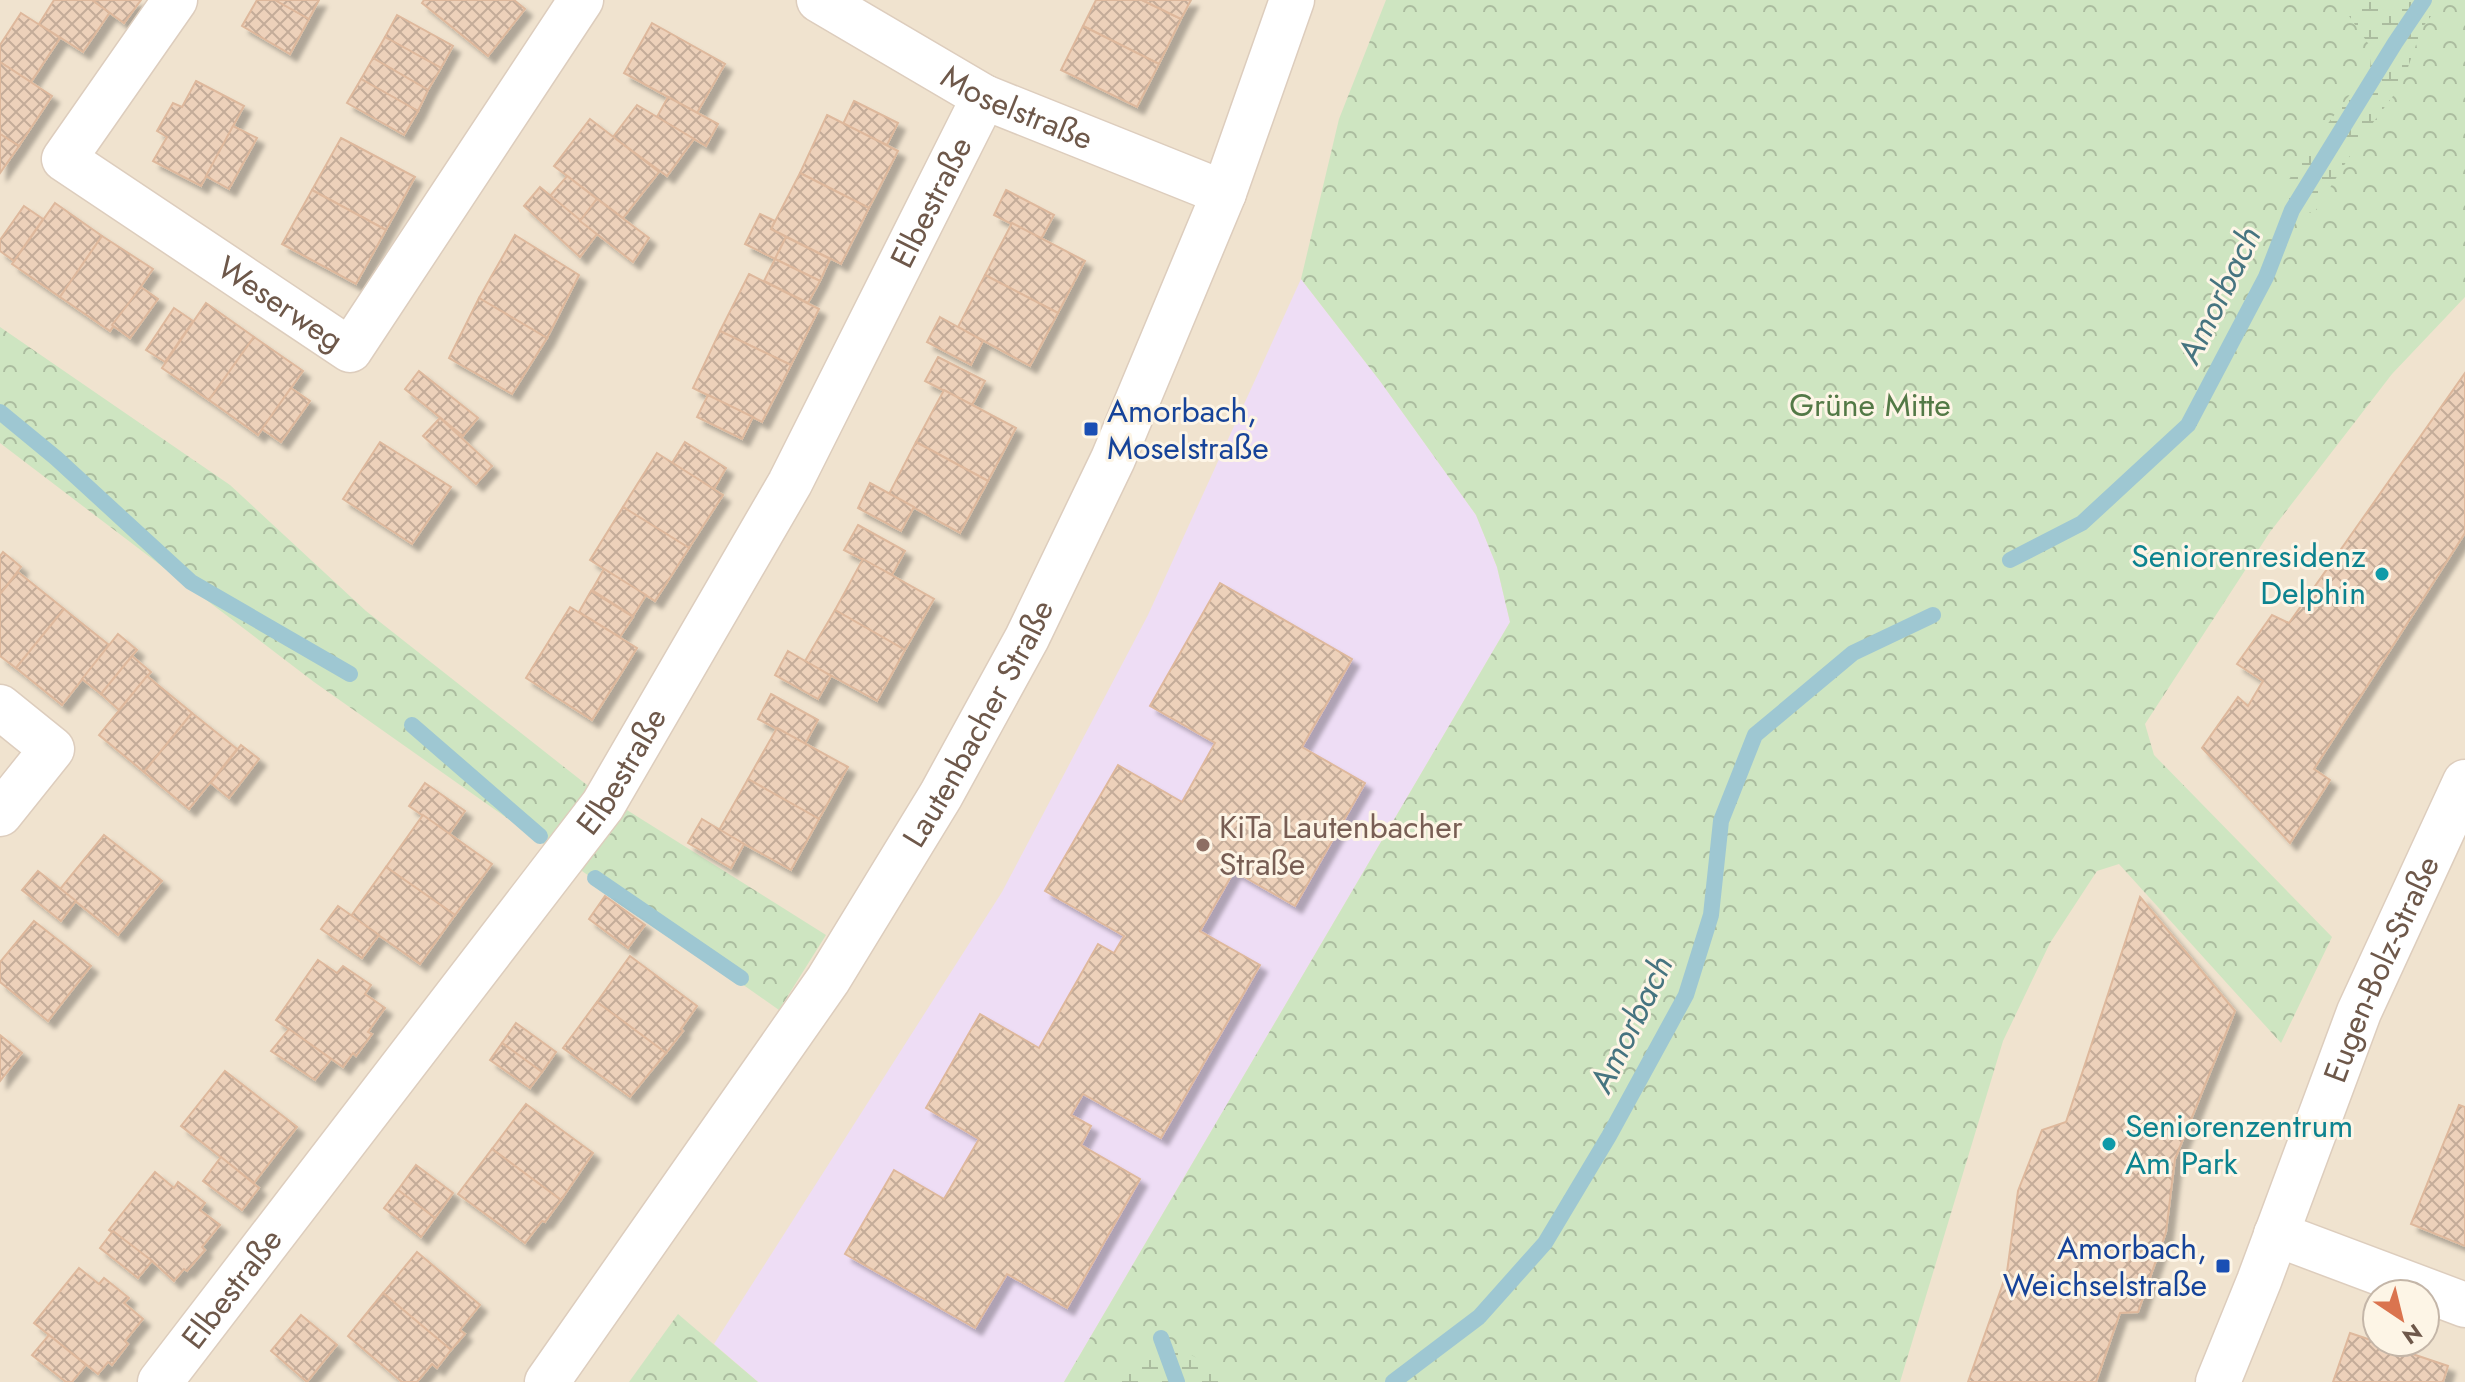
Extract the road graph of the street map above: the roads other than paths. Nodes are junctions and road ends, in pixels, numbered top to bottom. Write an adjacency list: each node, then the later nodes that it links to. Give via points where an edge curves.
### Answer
1 (175, 0): 2 (street, Weserweg, via 64,159 350,350)
2 (581, 0)
3 (819, 0): 5 (street, Moselstraße)
4 (1292, 0): 6 (street, Lautenbacher Straße)
5 (984, 97): 6 (street, Moselstraße); 12 (street, Elbestraße, via 790,483 603,805)
6 (1224, 193): 13 (street, Lautenbacher Straße, via 1071,550 941,795 828,980)
7 (0, 707): 9 (street, via 52,749)
8 (2465, 782): 10 (street, Eugen-Bolz-Straße, via 2359,1012)
9 (0, 814)
10 (2276, 1234): 11 (street); 14 (street, Eugen-Bolz-Straße)
11 (2465, 1305)
12 (160, 1382)
13 (547, 1382)
14 (2218, 1382)

